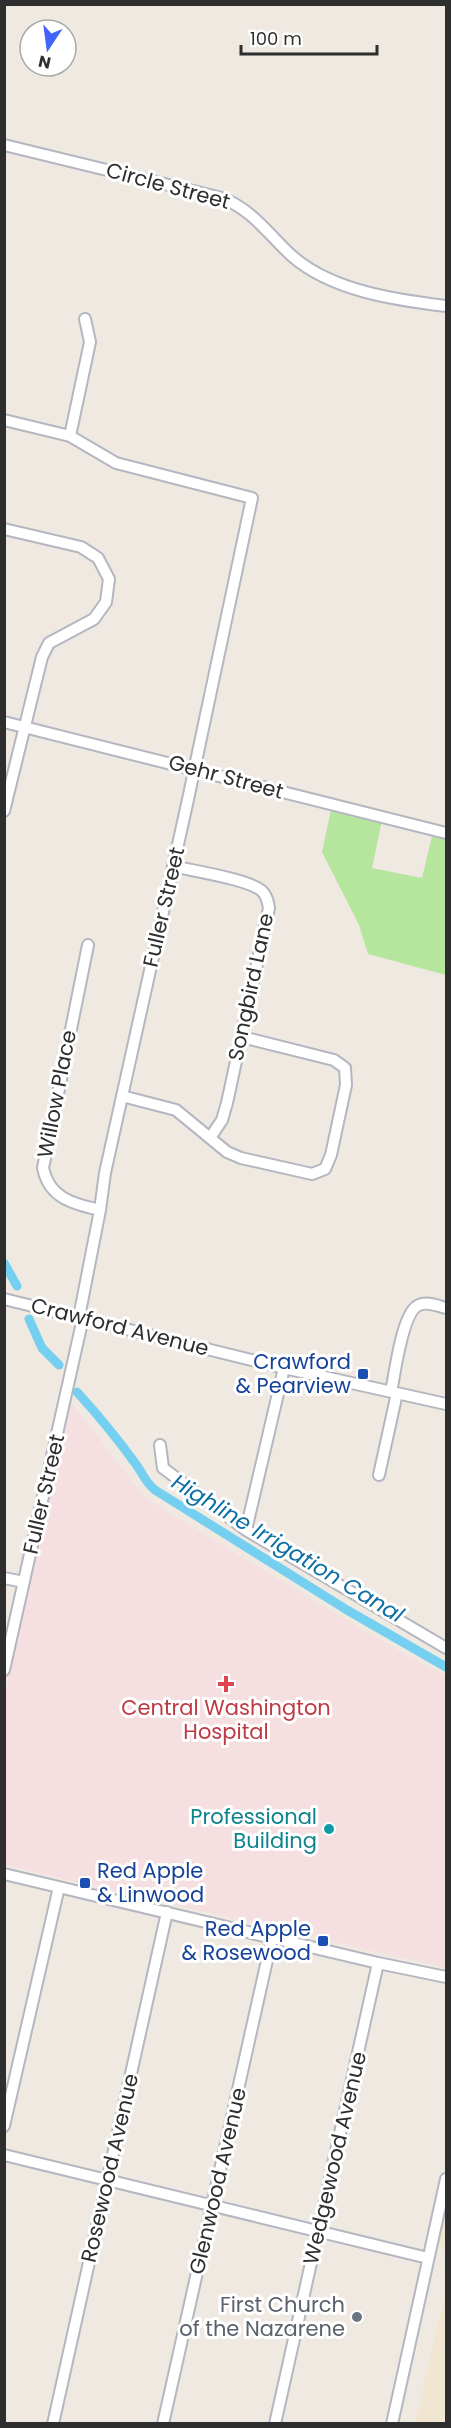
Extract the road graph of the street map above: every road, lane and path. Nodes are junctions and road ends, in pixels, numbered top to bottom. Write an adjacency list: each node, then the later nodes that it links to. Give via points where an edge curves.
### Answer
1 (4, 146): 2 (street, Circle Street, via 234,202 305,266 364,292)
2 (447, 306)
3 (85, 319): 5 (street, via 90,342)
4 (4, 420): 5 (street)
5 (70, 436): 9 (street, Fuller Street, via 116,463 252,498)
6 (4, 529): 8 (street, via 81,547 98,558 109,579 106,602 94,619 49,644 42,657)
7 (4, 722): 8 (street, Gehr Street)
8 (25, 727): 9 (street, Gehr Street); 10 (street)
9 (195, 769): 11 (street, Gehr Street); 12 (street, Fuller Street)
10 (4, 811)
11 (447, 833)
12 (173, 867): 14 (street, Songbird Lane, via 249,885 263,892 268,902); 15 (street, Fuller Street)
13 (88, 945): 17 (street, Willow Place, via 43,1168 50,1187 62,1199)
14 (242, 1037): 16 (street, Songbird Lane, via 224,1113); 16 (street, via 334,1060 345,1068 346,1084 332,1155 325,1169 312,1174 233,1155)
15 (122, 1096): 16 (street, via 176,1110); 17 (street, Fuller Street)
16 (210, 1138)
17 (100, 1210): 20 (street, Fuller Street)
18 (4, 1299): 20 (street, Crawford Avenue)
19 (447, 1308): 22 (street, via 425,1303 409,1315)
20 (81, 1317): 21 (street, Crawford Avenue); 28 (street, Fuller Street)
21 (284, 1368): 22 (street, Crawford Avenue); 26 (street)
22 (394, 1392): 23 (street, Crawford Avenue); 25 (street)
23 (447, 1404)
24 (160, 1444): 26 (street, via 163,1468)
25 (379, 1475)
26 (246, 1530): 29 (street)
27 (4, 1578): 28 (street)
28 (24, 1582): 30 (street, Fuller Street)
29 (447, 1648)
30 (4, 1670)
31 (4, 1874): 32 (street)
32 (58, 1887): 33 (street); 37 (street)
33 (167, 1912): 34 (street); 40 (street, Rosewood Avenue)
34 (272, 1938): 35 (street); 41 (street, Glenwood Avenue)
35 (378, 1963): 36 (street); 42 (street, Wedgewood Avenue)
36 (447, 1979)
37 (4, 2126)
38 (4, 2155): 40 (street)
39 (447, 2179): 43 (street)
40 (107, 2181): 41 (street); 44 (street, Rosewood Avenue)
41 (212, 2207): 42 (street); 45 (street, Glenwood Avenue)
42 (318, 2233): 43 (street); 46 (street, Wedgewood Avenue)
43 (428, 2258): 47 (street)
44 (52, 2424)
45 (163, 2424)
46 (275, 2424)
47 (392, 2424)

